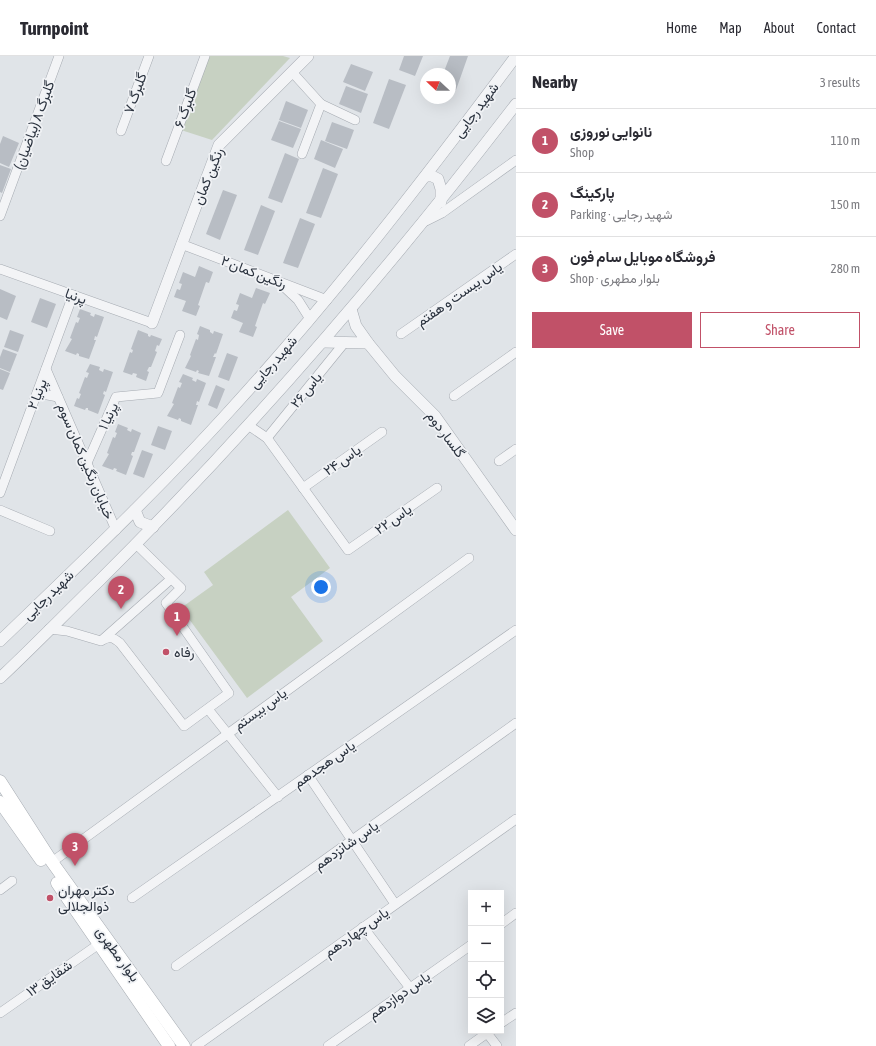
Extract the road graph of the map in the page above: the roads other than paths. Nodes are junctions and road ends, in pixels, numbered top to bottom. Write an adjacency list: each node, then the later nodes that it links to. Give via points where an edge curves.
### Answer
1 (59, 56): 15 (street, گلبرگ ۸ (بیاضیان))
2 (148, 56): 10 (street, گلبرگ ۷)
3 (205, 56): 13 (street, گلبرگ ۶)
4 (516, 56): 14 (street, شهید رجایی)
5 (304, 57): 6 (street, رنگین کمان)
6 (292, 72): 7 (street); 19 (street, رنگین کمان, via 219,145)
7 (321, 104): 9 (street); 11 (street)
8 (516, 104): 16 (street, شهید رجایی)
9 (355, 120)
10 (121, 131)
11 (302, 154)
12 (516, 160): 18 (street, via 442,213)
13 (166, 161)
14 (426, 176): 16 (street, via 438,180); 24 (street, شهید رجایی)
15 (2, 201): 17 (street, گلبرگ ۸ (بیاضیان))
16 (441, 202): 18 (street, شهید رجایی)
17 (0, 216)
18 (426, 221): 25 (street, شهید رجایی)
19 (182, 244): 22 (street, رنگین کمان ۲); 27 (street, رنگین کمان)
20 (516, 254): 28 (street, یاس یبست و هفتم)
21 (0, 269): 23 (street, پرنیا)
22 (278, 281): 24 (street, رنگین کمان ۲); 26 (street, via 298,300)
23 (73, 295): 27 (street, پرنیا); 34 (street, پرنیا ۲)
24 (327, 300): 26 (street, شهید رجایی)
25 (351, 309): 30 (street, شهید رجایی); 32 (street, گلسار دوم, via 356,326)
26 (310, 319): 48 (street, شهید رجایی, via 232,408)
27 (152, 323)
28 (401, 334)
29 (180, 335): 43 (street, پرنیا ۱, via 158,393 116,397)
30 (323, 342): 31 (street); 38 (street, شهید رجایی)
31 (345, 342): 32 (street); 40 (street, یاس ۲۶)
32 (368, 343): 51 (street, گلسار دوم, via 395,376 435,416)
33 (516, 352): 36 (street)
34 (46, 369): 35 (street, پرنیا ۲); 37 (street, خیابان رنگین کمان سوم)
35 (37, 393): 37 (street); 46 (street, پرنیا ۲)
36 (454, 396)
37 (58, 397): 43 (street, خیابان رنگین کمان سوم)
38 (248, 425): 40 (street); 49 (street, شهید رجایی)
39 (382, 432): 44 (street, یاس ۲۴)
40 (267, 438): 44 (street)
41 (516, 449): 42 (street)
42 (499, 461)
43 (86, 463): 50 (street, خیابان رنگین کمان سوم)
44 (303, 488): 45 (street, یاس ۲۲, via 348,550)
45 (437, 488)
46 (0, 492)
47 (0, 510): 52 (street)
48 (135, 510): 49 (street, via 140,522); 50 (street, شهید رجایی)
49 (153, 527): 53 (street, شهید رجایی)
50 (116, 530): 58 (street, شهید رجایی)
51 (516, 530)
52 (50, 531)
53 (136, 544): 55 (street); 56 (street, شهید رجایی)
54 (469, 558): 64 (street, یاس بیستم)
55 (171, 579): 59 (street); 62 (street, via 181,588 166,603 229,693)
56 (49, 630): 59 (street, via 67,631); 60 (street, شهید رجایی)
57 (516, 630): 65 (street, یاس هجدهم)
58 (0, 641)
59 (101, 641): 62 (street, via 114,638 120,643 184,726)
60 (5, 667): 61 (street, شهید رجایی)
61 (0, 678)
62 (208, 709): 64 (street)
63 (516, 723): 70 (street, یاس شانزدهم)
64 (226, 734): 67 (street); 71 (street, یاس بیستم)
65 (308, 775): 67 (street, یاس هجدهم); 70 (street)
66 (0, 781): 71 (main road, بلوار مطهری)
67 (278, 796): 74 (street, یاس هجدهم)
68 (0, 802): 79 (main road, بلوار مطهری)
69 (516, 819): 75 (street, یاس چهاردهم)
70 (352, 840): 75 (street); 81 (street, یاس شانزدهم)
71 (52, 862): 89 (main road, بلوار مطهری)
72 (12, 881): 73 (street)
73 (0, 890)
74 (132, 898)
75 (395, 904): 78 (street, یاس چهاردهم)
76 (516, 913): 77 (street)
77 (504, 922)
78 (363, 927): 82 (street); 90 (street, یاس چهاردهم)
79 (99, 944): 83 (street, شقایق ۱۳); 88 (main road, بلوار مطهری)
80 (468, 947): 82 (street, یاس دوازدهم)
81 (176, 966)
82 (410, 988): 91 (street, یاس دوازدهم)
83 (0, 1013)
84 (516, 1013): 85 (street)
85 (504, 1021)
86 (486, 1034): 92 (street)
87 (490, 1034): 93 (street)
88 (169, 1046)
89 (184, 1046)
90 (196, 1046)
91 (328, 1046)
92 (469, 1046)
93 (497, 1046)

